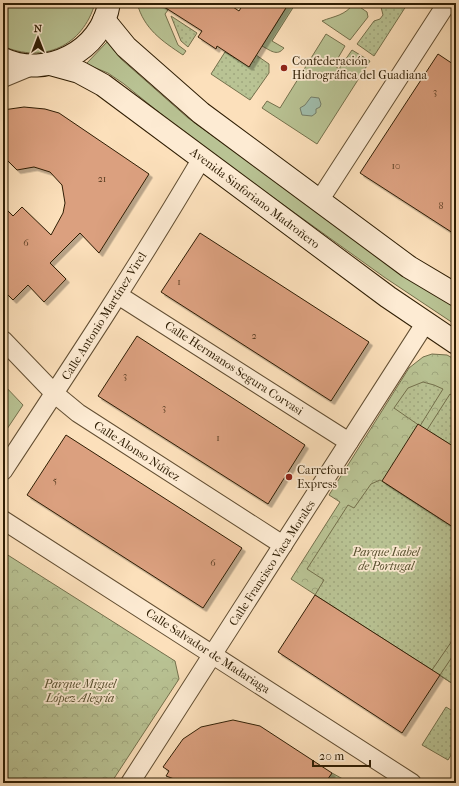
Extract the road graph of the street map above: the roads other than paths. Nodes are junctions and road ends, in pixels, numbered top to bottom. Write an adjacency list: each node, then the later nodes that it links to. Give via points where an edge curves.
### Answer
1 (447, 3): 7 (street)
2 (106, 11): 4 (main road, via 98,32 80,51 68,58); 7 (main road, via 126,47 201,113)
3 (3, 59): 4 (main road, Avenida Sinforiano Madroñero)
4 (41, 65): 5 (street); 6 (main road, Avenida Sinforiano Madroñero, via 79,72 103,85)
5 (3, 78)
6 (202, 158): 8 (street, Calle Antonio Martínez Virel); 10 (main road, Avenida Sinforiano Madroñero, via 388,297)
7 (319, 201): 9 (main road, via 409,267)
8 (118, 295): 13 (street, Calle Antonio Martínez Virel); 14 (street, Calle Hermanos Segura Corvasi)
9 (456, 295)
10 (426, 322): 12 (main road, Avenida Sinforiano Madroñero); 14 (street, Calle Francisco Vaca Morales)
11 (3, 340): 13 (street, Calle Alonso Núñez)
12 (456, 343)
13 (55, 394): 15 (street, Calle Antonio Martínez Virel); 17 (street, Calle Alonso Núñez, via 78,413)
14 (349, 442): 17 (street, Calle Francisco Vaca Morales)
15 (3, 471)
16 (3, 520): 18 (street, Calle Salvador de Madariaga)
17 (283, 545): 18 (street, Calle Francisco Vaca Morales)
18 (212, 654): 19 (street, Calle Francisco Vaca Morales); 20 (street, Calle Salvador de Madariaga)
19 (130, 783)
20 (412, 783)

